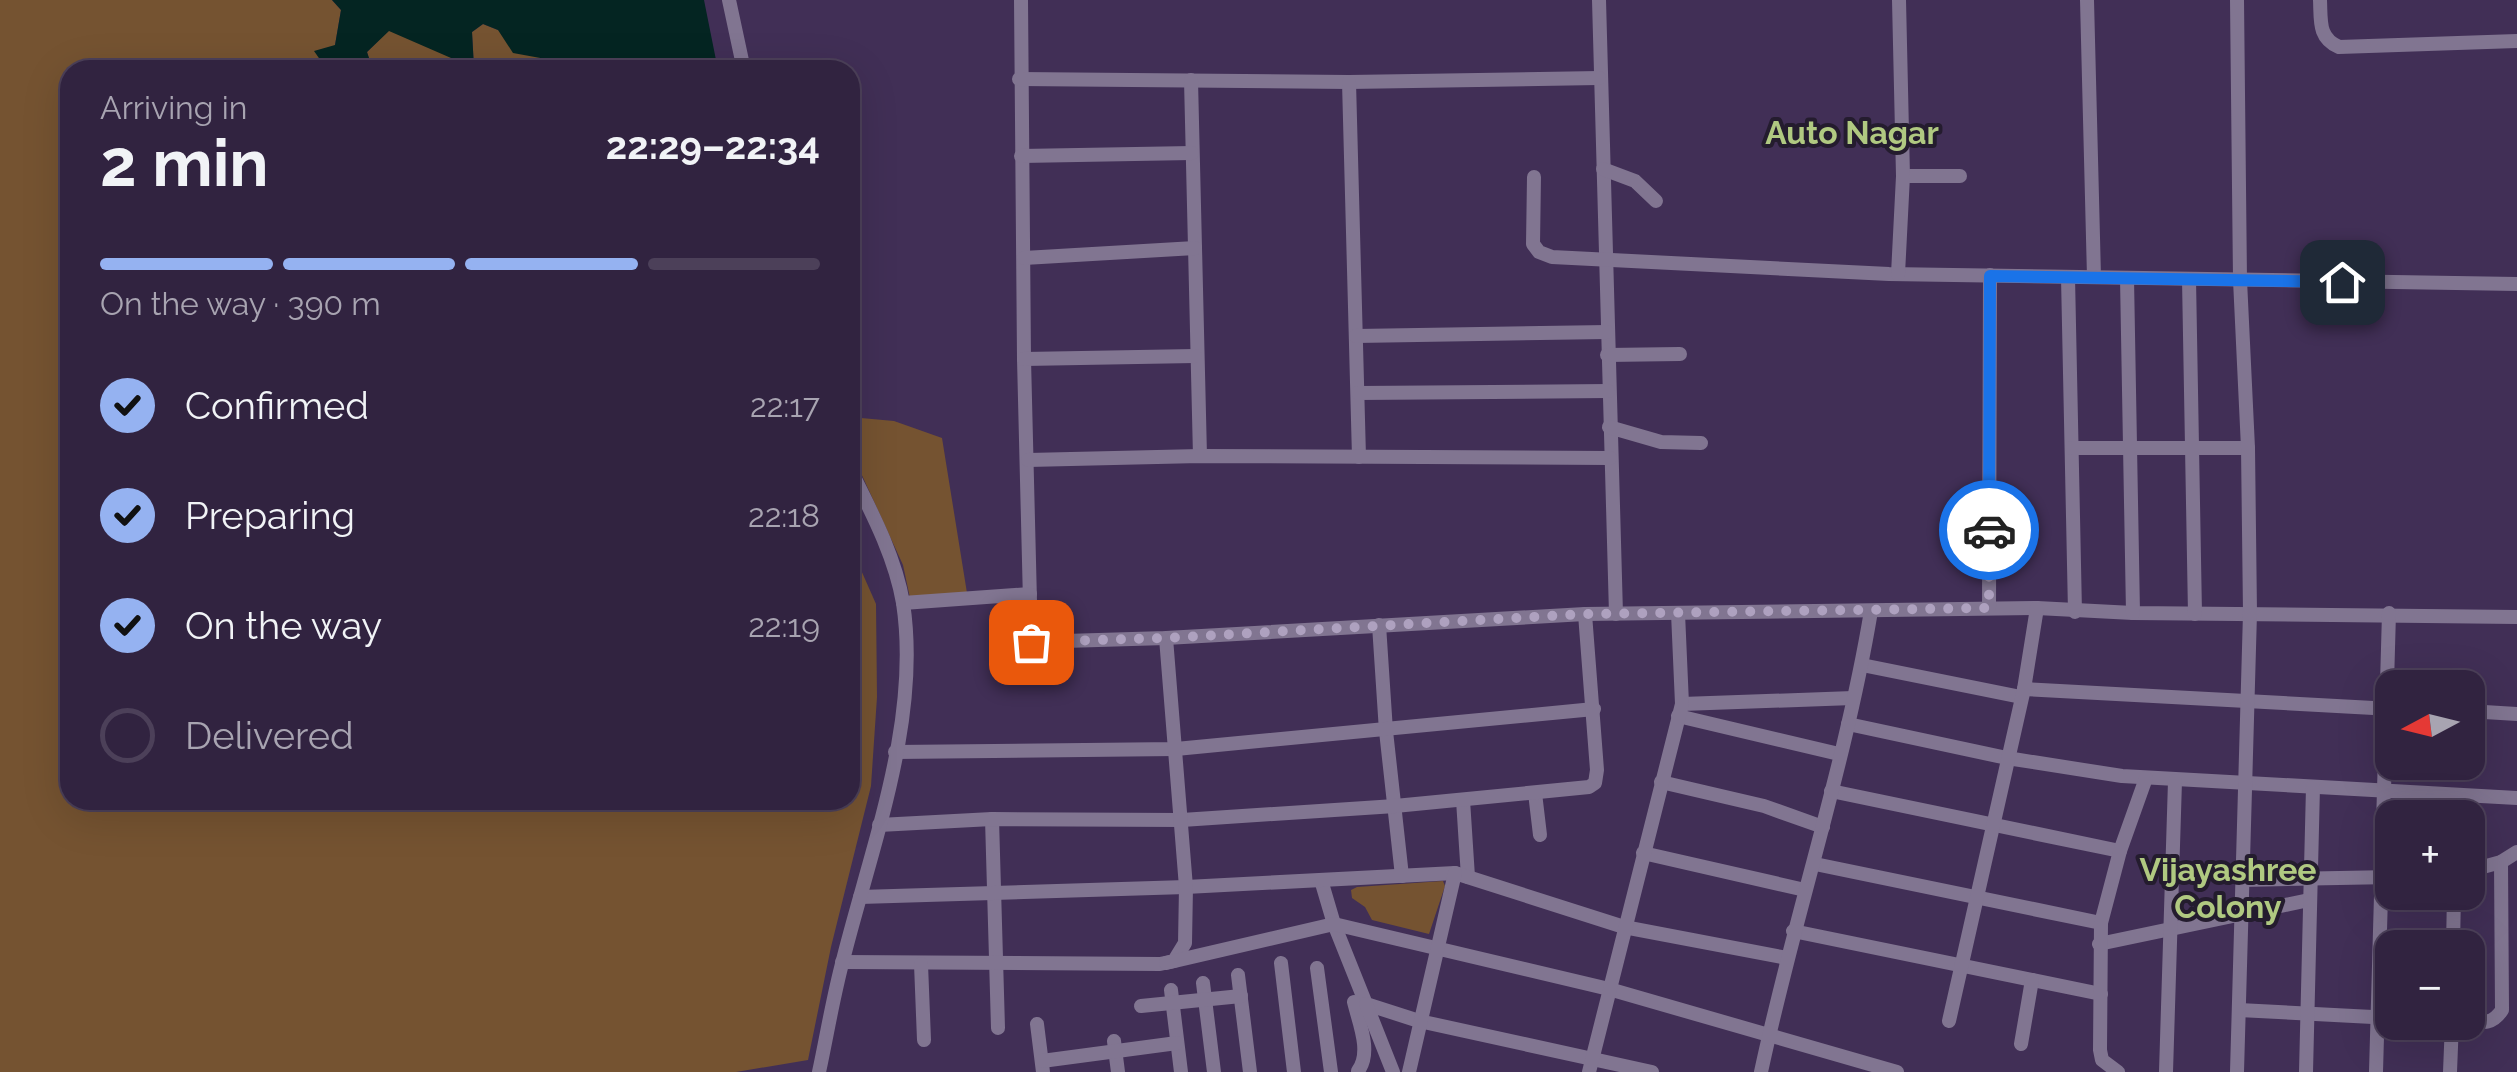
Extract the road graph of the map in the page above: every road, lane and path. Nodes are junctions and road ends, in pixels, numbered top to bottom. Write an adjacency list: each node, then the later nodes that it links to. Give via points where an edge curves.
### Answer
1 (729, 0): 9 (street)
2 (1021, 0): 11 (street)
3 (1599, 0): 10 (street)
4 (1899, 0): 17 (street)
5 (2088, 0): 27 (street)
6 (2237, 0): 30 (street)
7 (2320, 0): 8 (street, via 2322,35 2339,47)
8 (2517, 41)
9 (742, 60)
10 (1599, 78): 13 (street); 16 (street)
11 (1020, 79): 12 (street); 15 (street)
12 (1190, 80): 13 (street); 14 (street)
13 (1349, 82): 33 (street)
14 (1192, 154): 15 (street); 21 (street)
15 (1021, 156): 22 (street)
16 (1603, 170): 20 (street, via 1635,180); 23 (street)
17 (1903, 176): 18 (street); 24 (street)
18 (1960, 176)
19 (1534, 177): 23 (street, via 1533,244 1539,252)
20 (1656, 201)
21 (1194, 248): 22 (street); 36 (street)
22 (1024, 258): 37 (street)
23 (1605, 261): 24 (street); 32 (street)
24 (1898, 274): 25 (street)
25 (1990, 276): 26 (street); 53 (street)
26 (2068, 277): 27 (street); 43 (street)
27 (2094, 277): 28 (street)
28 (2127, 278): 29 (street); 44 (street)
29 (2189, 279): 30 (street); 42 (street)
30 (2240, 280): 31 (street); 45 (street)
31 (2517, 284)
32 (1607, 332): 33 (street); 35 (street)
33 (1356, 336): 39 (street)
34 (1680, 354): 35 (street)
35 (1607, 355): 38 (street)
36 (1195, 356): 37 (street); 46 (street)
37 (1024, 359): 49 (street)
38 (1608, 391): 39 (street); 40 (street)
39 (1358, 394): 47 (street)
40 (1609, 427): 41 (street, via 1662,442); 48 (street)
41 (1701, 443)
42 (2192, 447): 44 (street); 45 (street); 62 (street)
43 (2072, 448): 44 (street); 56 (street)
44 (2130, 448): 58 (street)
45 (2248, 448): 59 (street)
46 (1200, 456): 47 (street); 49 (street)
47 (1360, 457): 48 (street)
48 (1610, 458): 61 (street)
49 (1028, 460): 51 (street)
50 (860, 490): 52 (street, via 884,539)
51 (1030, 594): 52 (street); 66 (street, via 1031,642)
52 (903, 604): 80 (street, via 906,669)
53 (1989, 608): 54 (street); 55 (street)
54 (2037, 608): 56 (street); 69 (street)
55 (1871, 611): 57 (street); 67 (street)
56 (2075, 612): 58 (street)
57 (1678, 613): 61 (street); 74 (street)
58 (2133, 613): 62 (street)
59 (2250, 613): 62 (street); 63 (street); 71 (street)
60 (1585, 614): 61 (street); 65 (street); 72 (street)
61 (1616, 614)
62 (2195, 614)
63 (2389, 614): 64 (street); 68 (street)
64 (2517, 617)
65 (1379, 624): 66 (street); 78 (street)
66 (1166, 638): 79 (street)
67 (1862, 665): 69 (street); 70 (street)
68 (2389, 670)
69 (2022, 693): 71 (street); 82 (street)
70 (1854, 698): 74 (street); 77 (street)
71 (2246, 704): 73 (street); 87 (street)
72 (1594, 709): 78 (street); 91 (street, via 1596,782)
73 (2375, 709)
74 (1680, 710): 81 (street); 86 (street)
75 (2485, 712): 76 (street)
76 (2517, 714)
77 (1848, 724): 81 (street); 82 (street)
78 (1386, 731): 79 (street); 95 (street)
79 (1176, 749): 80 (street); 97 (street)
80 (895, 752): 99 (street)
81 (1839, 754): 90 (street)
82 (2007, 758): 83 (street); 98 (street)
83 (2146, 778): 85 (street); 102 (street)
84 (2384, 780): 89 (street)
85 (2175, 781): 87 (street); 124 (street)
86 (1661, 782): 100 (street); 104 (street)
87 (2246, 784): 88 (street); 112 (street)
88 (2313, 787): 89 (street); 113 (street)
89 (2383, 790): 92 (street); 94 (street)
90 (1831, 791): 98 (street); 100 (street)
91 (1536, 793): 93 (street); 101 (street)
92 (2517, 798)
93 (1463, 800): 95 (street); 108 (street)
94 (2383, 800)
95 (1395, 806): 97 (street); 109 (street)
96 (992, 819): 97 (street); 99 (street); 116 (street)
97 (1182, 820): 114 (street)
98 (1992, 825): 102 (street); 117 (street)
99 (879, 826): 118 (street)
100 (1823, 827): 106 (street)
101 (1540, 835)
102 (2120, 851): 121 (street)
103 (2517, 852): 105 (street)
104 (1643, 853): 115 (street); 123 (street)
105 (2501, 862): 107 (street); 152 (street, via 2502,1010)
106 (1814, 864): 115 (street); 117 (street)
107 (2485, 866)
108 (1461, 875): 109 (street); 123 (street); 127 (street)
109 (1402, 876): 111 (street)
110 (2375, 878): 113 (street)
111 (1321, 880): 114 (street); 122 (street)
112 (2242, 880): 113 (street); 120 (street)
113 (2310, 881): 119 (street)
114 (1186, 887): 116 (street); 130 (street, via 1185,943)
115 (1805, 890): 125 (street)
116 (994, 891): 118 (street); 133 (street)
117 (1977, 895): 121 (street); 134 (street)
118 (860, 897): 129 (street)
119 (2309, 900): 120 (street); 147 (street)
120 (2241, 916): 124 (street); 146 (street)
121 (2100, 923): 126 (street)
122 (1334, 924): 127 (street); 130 (street); 144 (street)
123 (1624, 926): 128 (street); 139 (street)
124 (2171, 929): 126 (street); 177 (street)
125 (1793, 931): 128 (street); 134 (street)
126 (2099, 944): 140 (street)
127 (1437, 946): 139 (street); 150 (street)
128 (1787, 958): 154 (street)
129 (842, 962): 132 (street); 163 (street)
130 (1166, 963): 133 (street)
131 (1281, 963): 168 (street)
132 (921, 964): 133 (street); 155 (street)
133 (997, 966): 153 (street)
134 (1962, 966): 137 (street); 149 (street)
135 (1317, 968): 169 (street)
136 (1238, 975): 142 (street)
137 (2032, 980): 140 (street); 159 (street)
138 (1203, 984): 143 (street)
139 (1609, 990): 154 (street); 161 (street)
140 (2100, 994): 176 (street, via 2102,1060)
141 (1171, 996): 143 (street); 145 (street); 158 (street)
142 (1241, 996): 143 (street); 167 (street)
143 (1205, 1000): 166 (street)
144 (1360, 1003): 150 (street); 170 (street, via 1364,1064); 171 (street)
145 (1141, 1006)
146 (2239, 1010): 147 (street); 178 (street)
147 (2307, 1013): 148 (street); 179 (street)
148 (2375, 1017)
149 (1948, 1020)
150 (1419, 1021): 161 (street); 172 (street)
151 (1037, 1024): 162 (street)
152 (2485, 1024)
153 (998, 1028)
154 (1768, 1037): 174 (street); 175 (street)
155 (924, 1040)
156 (2376, 1040): 180 (street)
157 (2451, 1040): 181 (street)
158 (1178, 1043): 160 (street); 165 (street)
159 (2021, 1044)
160 (1115, 1046): 162 (street); 164 (street)
161 (1590, 1064): 173 (street)
162 (1042, 1066)
163 (819, 1072)
164 (1118, 1072)
165 (1180, 1072)
166 (1214, 1072)
167 (1250, 1072)
168 (1294, 1072)
169 (1330, 1072)
170 (1356, 1072)
171 (1393, 1072)
172 (1409, 1072)
173 (1652, 1072)
174 (1761, 1072)
175 (1897, 1072)
176 (2118, 1072)
177 (2166, 1072)
178 (2237, 1072)
179 (2306, 1072)
180 (2376, 1072)
181 (2450, 1072)

